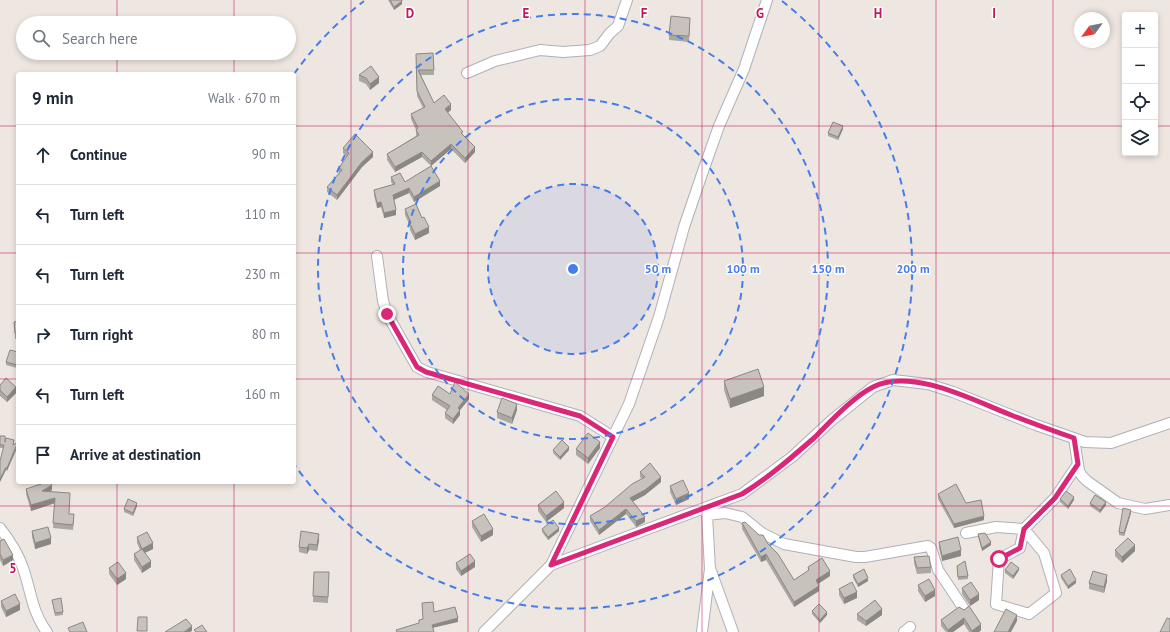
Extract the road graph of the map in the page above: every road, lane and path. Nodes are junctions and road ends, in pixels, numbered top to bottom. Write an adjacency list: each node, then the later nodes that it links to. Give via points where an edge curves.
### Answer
1 (626, 0): 3 (street, via 618,26 600,46 590,50 563,52 540,50 495,61)
2 (767, 0): 6 (street, via 744,69 719,126 702,174 649,349 629,404)
3 (467, 73)
4 (377, 256): 6 (street, via 387,314 417,367 426,372 580,416)
5 (1170, 423): 7 (street, via 1111,443 1085,442)
6 (613, 437): 14 (street)
7 (1074, 438): 8 (street); 10 (street, via 947,390 928,384 893,380 873,387 755,486)
8 (1078, 464): 9 (street, via 1082,476 1118,502 1146,509); 12 (street, via 1055,498)
9 (1170, 505)
10 (705, 511): 14 (street); 15 (street); 16 (street, via 742,517 762,533 784,544 856,557 928,546 941,574)
11 (0, 528): 17 (street, via 14,547 24,568 33,605)
12 (1024, 529): 12 (street, via 1044,553 1056,593 1029,614 996,604 999,559 1020,548); 13 (street, via 996,527)
13 (966, 534)
14 (551, 565): 18 (street)
15 (710, 570): 19 (street); 20 (street)
16 (964, 609)
17 (47, 632)
18 (484, 632)
19 (702, 632)
20 (733, 632)

